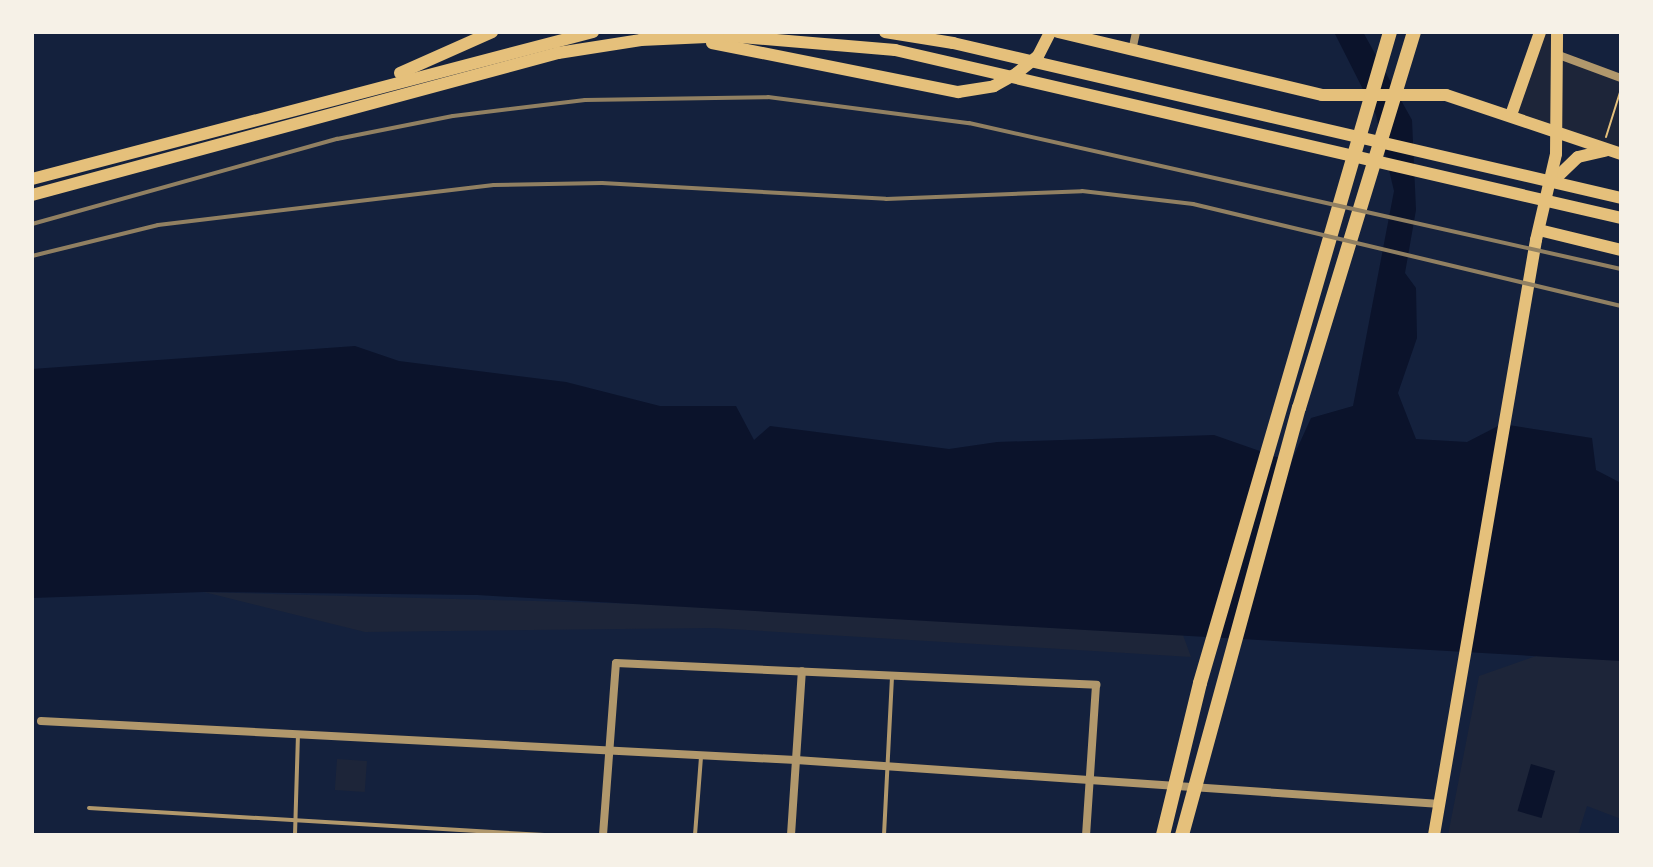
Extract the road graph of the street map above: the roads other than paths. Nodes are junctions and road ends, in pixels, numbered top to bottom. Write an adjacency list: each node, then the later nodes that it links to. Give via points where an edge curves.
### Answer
1 (492, 32): 15 (main road)
2 (593, 32): 15 (main road)
3 (885, 32): 22 (main road, via 953,43)
4 (1050, 32): 11 (main road, via 1038,56 1017,73 994,86 958,92 765,50)
5 (1058, 32): 12 (main road)
6 (1136, 32): 12 (street)
7 (1390, 32): 45 (highway, via 1264,457)
8 (1414, 32): 46 (highway, via 1285,458)
9 (1540, 32): 16 (main road)
10 (1557, 32): 13 (main road)
11 (641, 40): 21 (main road, via 558,53); 23 (main road, via 729,36 820,41 949,63)
12 (1132, 51): 16 (main road, via 1337,97 1431,94)
13 (1556, 54): 14 (street); 17 (main road)
14 (1621, 78)
15 (371, 86): 19 (main road)
16 (1511, 115): 17 (main road)
17 (1559, 133): 18 (main road); 20 (main road)
18 (1612, 152): 20 (main road, via 1578,157)
19 (32, 179)
20 (1550, 186): 24 (main road)
21 (32, 195)
22 (1621, 198)
23 (1621, 218)
24 (1539, 230): 25 (main road); 35 (main road)
25 (1621, 250)
26 (802, 671): 27 (street); 30 (street, via 616,663); 32 (street)
27 (892, 674): 33 (lane); 34 (street, via 1096,685)
28 (37, 721): 29 (street)
29 (298, 734): 30 (street); 37 (lane)
30 (608, 752): 31 (street); 40 (street)
31 (701, 755): 32 (street); 41 (lane)
32 (796, 760): 33 (street); 42 (street)
33 (889, 767): 34 (street); 43 (lane)
34 (1088, 779): 35 (street); 44 (street)
35 (1440, 804): 47 (main road)
36 (89, 808): 37 (lane)
37 (295, 819): 38 (lane); 39 (lane)
38 (295, 835)
39 (544, 835)
40 (603, 835)
41 (695, 835)
42 (791, 835)
43 (884, 835)
44 (1086, 835)
45 (1163, 835)
46 (1182, 835)
47 (1434, 835)

